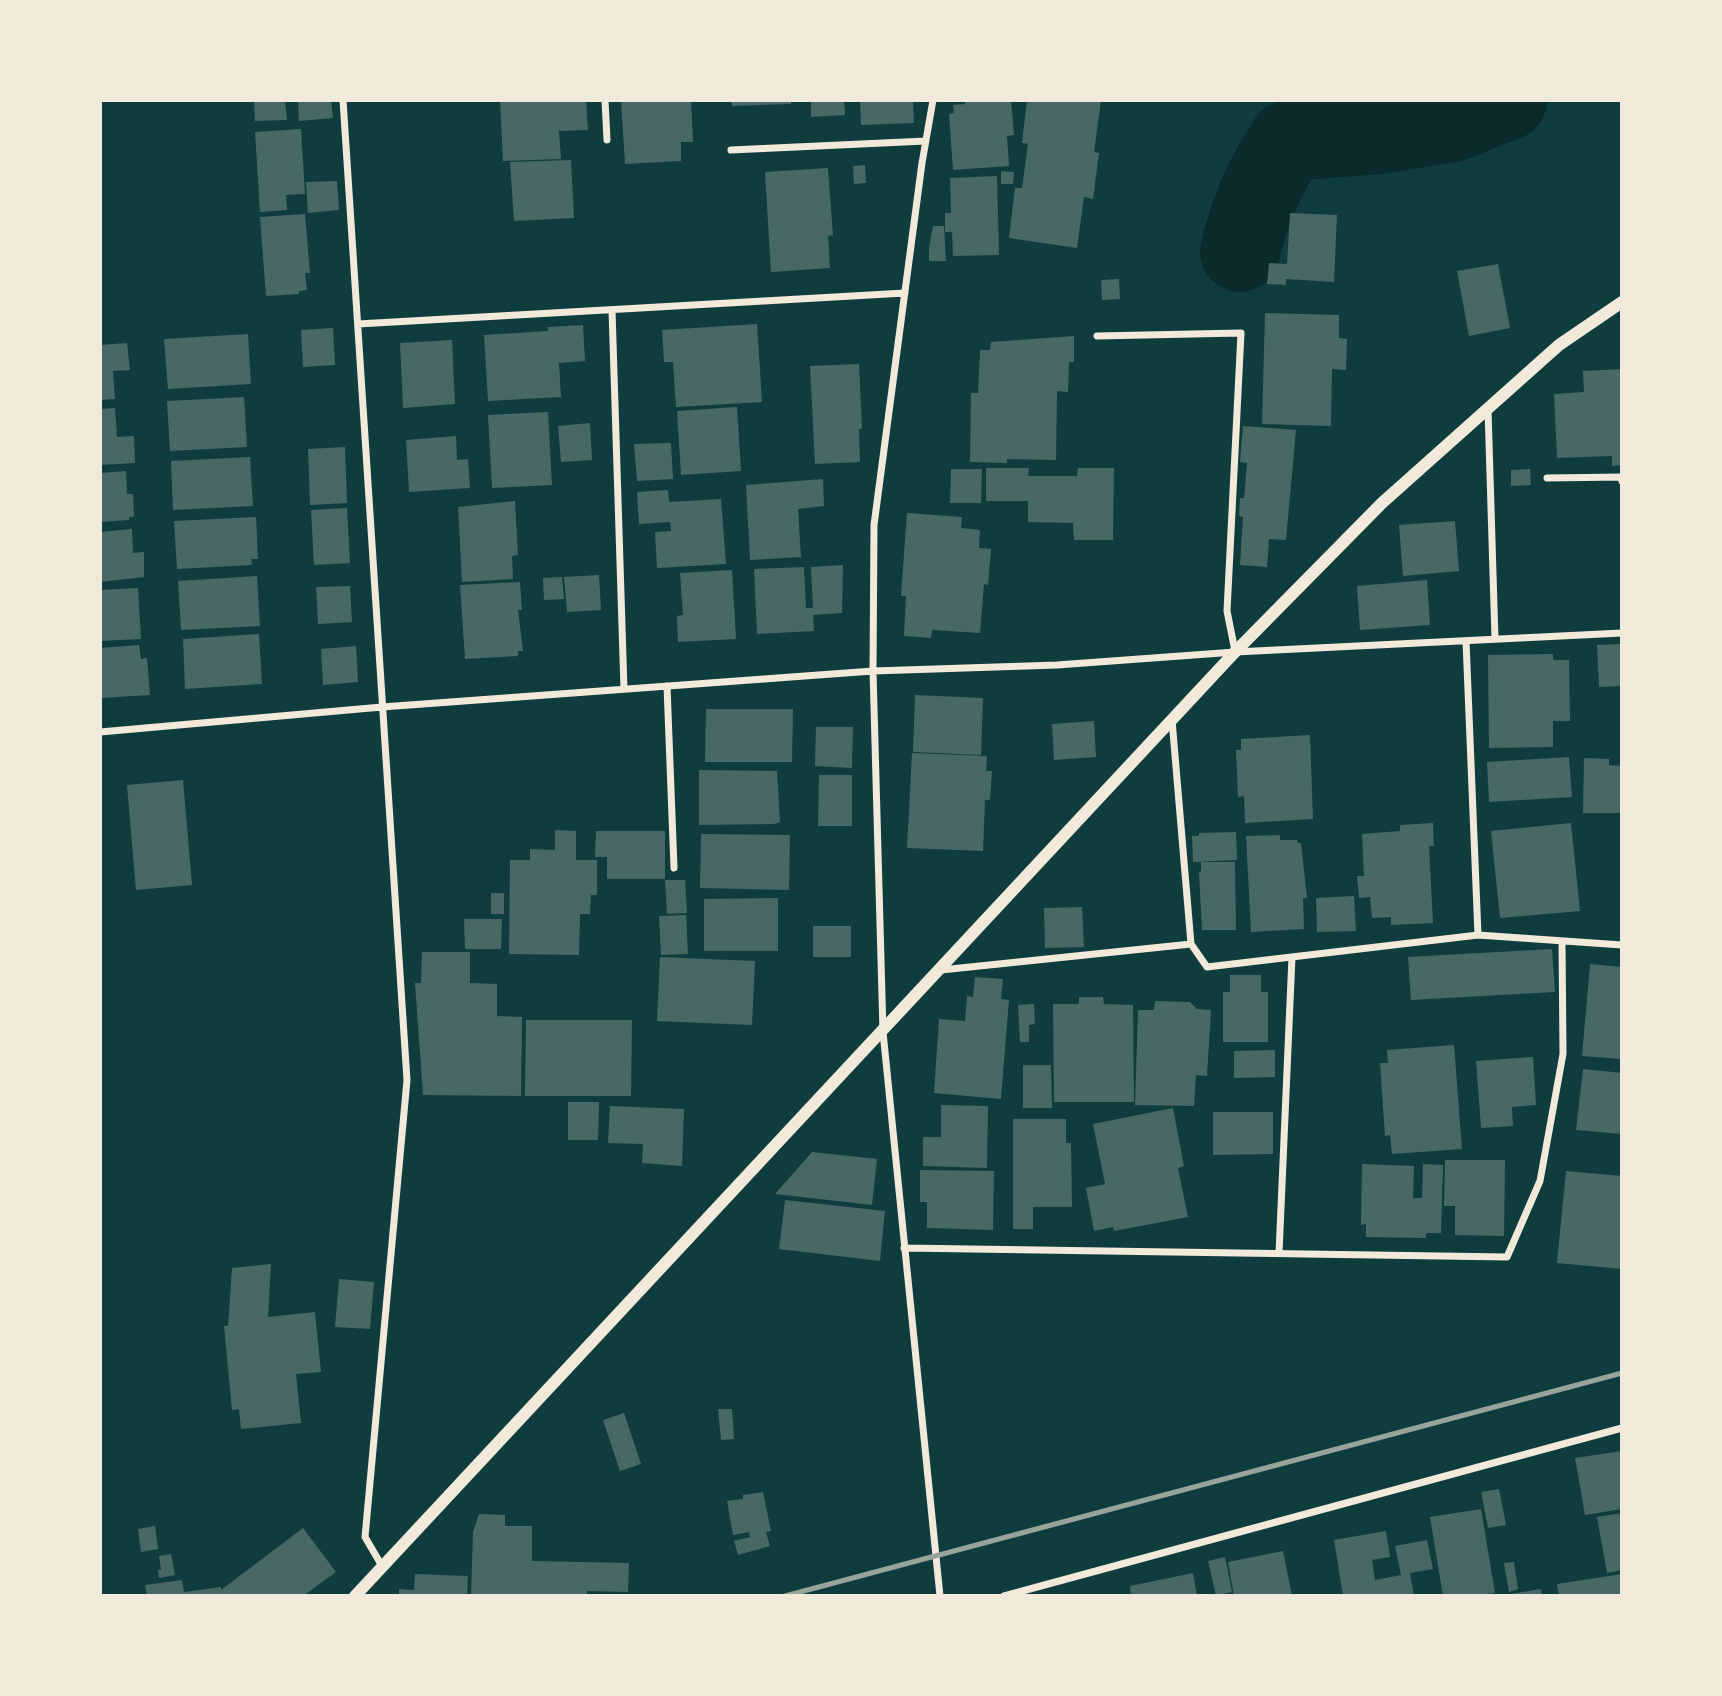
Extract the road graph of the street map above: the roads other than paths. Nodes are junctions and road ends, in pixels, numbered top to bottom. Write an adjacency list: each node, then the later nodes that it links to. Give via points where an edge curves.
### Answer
1 (343, 100): 10 (street)
2 (605, 100): 4 (street)
3 (933, 100): 5 (street)
4 (607, 140)
5 (926, 141): 6 (street); 7 (street)
6 (731, 150)
7 (905, 293): 9 (street); 19 (street, via 874,525)
8 (1622, 302): 12 (street, via 1559,345)
9 (612, 310): 10 (street); 21 (street)
10 (358, 324): 22 (street)
11 (1097, 336): 18 (street, via 1241,333 1227,611)
12 (1488, 408): 16 (street); 18 (street, via 1382,503)
13 (1547, 478): 14 (street, via 1622,477)
14 (1622, 481)
15 (1622, 633): 16 (street)
16 (1495, 639): 17 (street)
17 (1466, 641): 18 (street); 26 (street)
18 (1235, 652): 19 (street, via 1057,665); 23 (street)
19 (873, 671): 20 (street); 32 (street)
20 (667, 687): 21 (street); 25 (street)
21 (624, 689): 22 (street)
22 (382, 707): 24 (street); 36 (street, via 407,1080 365,1537)
23 (1172, 719): 28 (street); 31 (street)
24 (100, 732)
25 (674, 868)
26 (1478, 935): 27 (street); 30 (street)
27 (1562, 942): 29 (street); 34 (street, via 1563,1054 1540,1181 1507,1257)
28 (1191, 944): 30 (street, via 1207,967); 31 (street)
29 (1622, 945)
30 (1292, 957): 34 (street)
31 (940, 970): 32 (street)
32 (883, 1032): 33 (street); 36 (street)
33 (904, 1248): 34 (street); 38 (street)
34 (1279, 1253)
35 (1622, 1429): 39 (street)
36 (382, 1566): 37 (street)
37 (355, 1596)
38 (940, 1596)
39 (1004, 1596)

